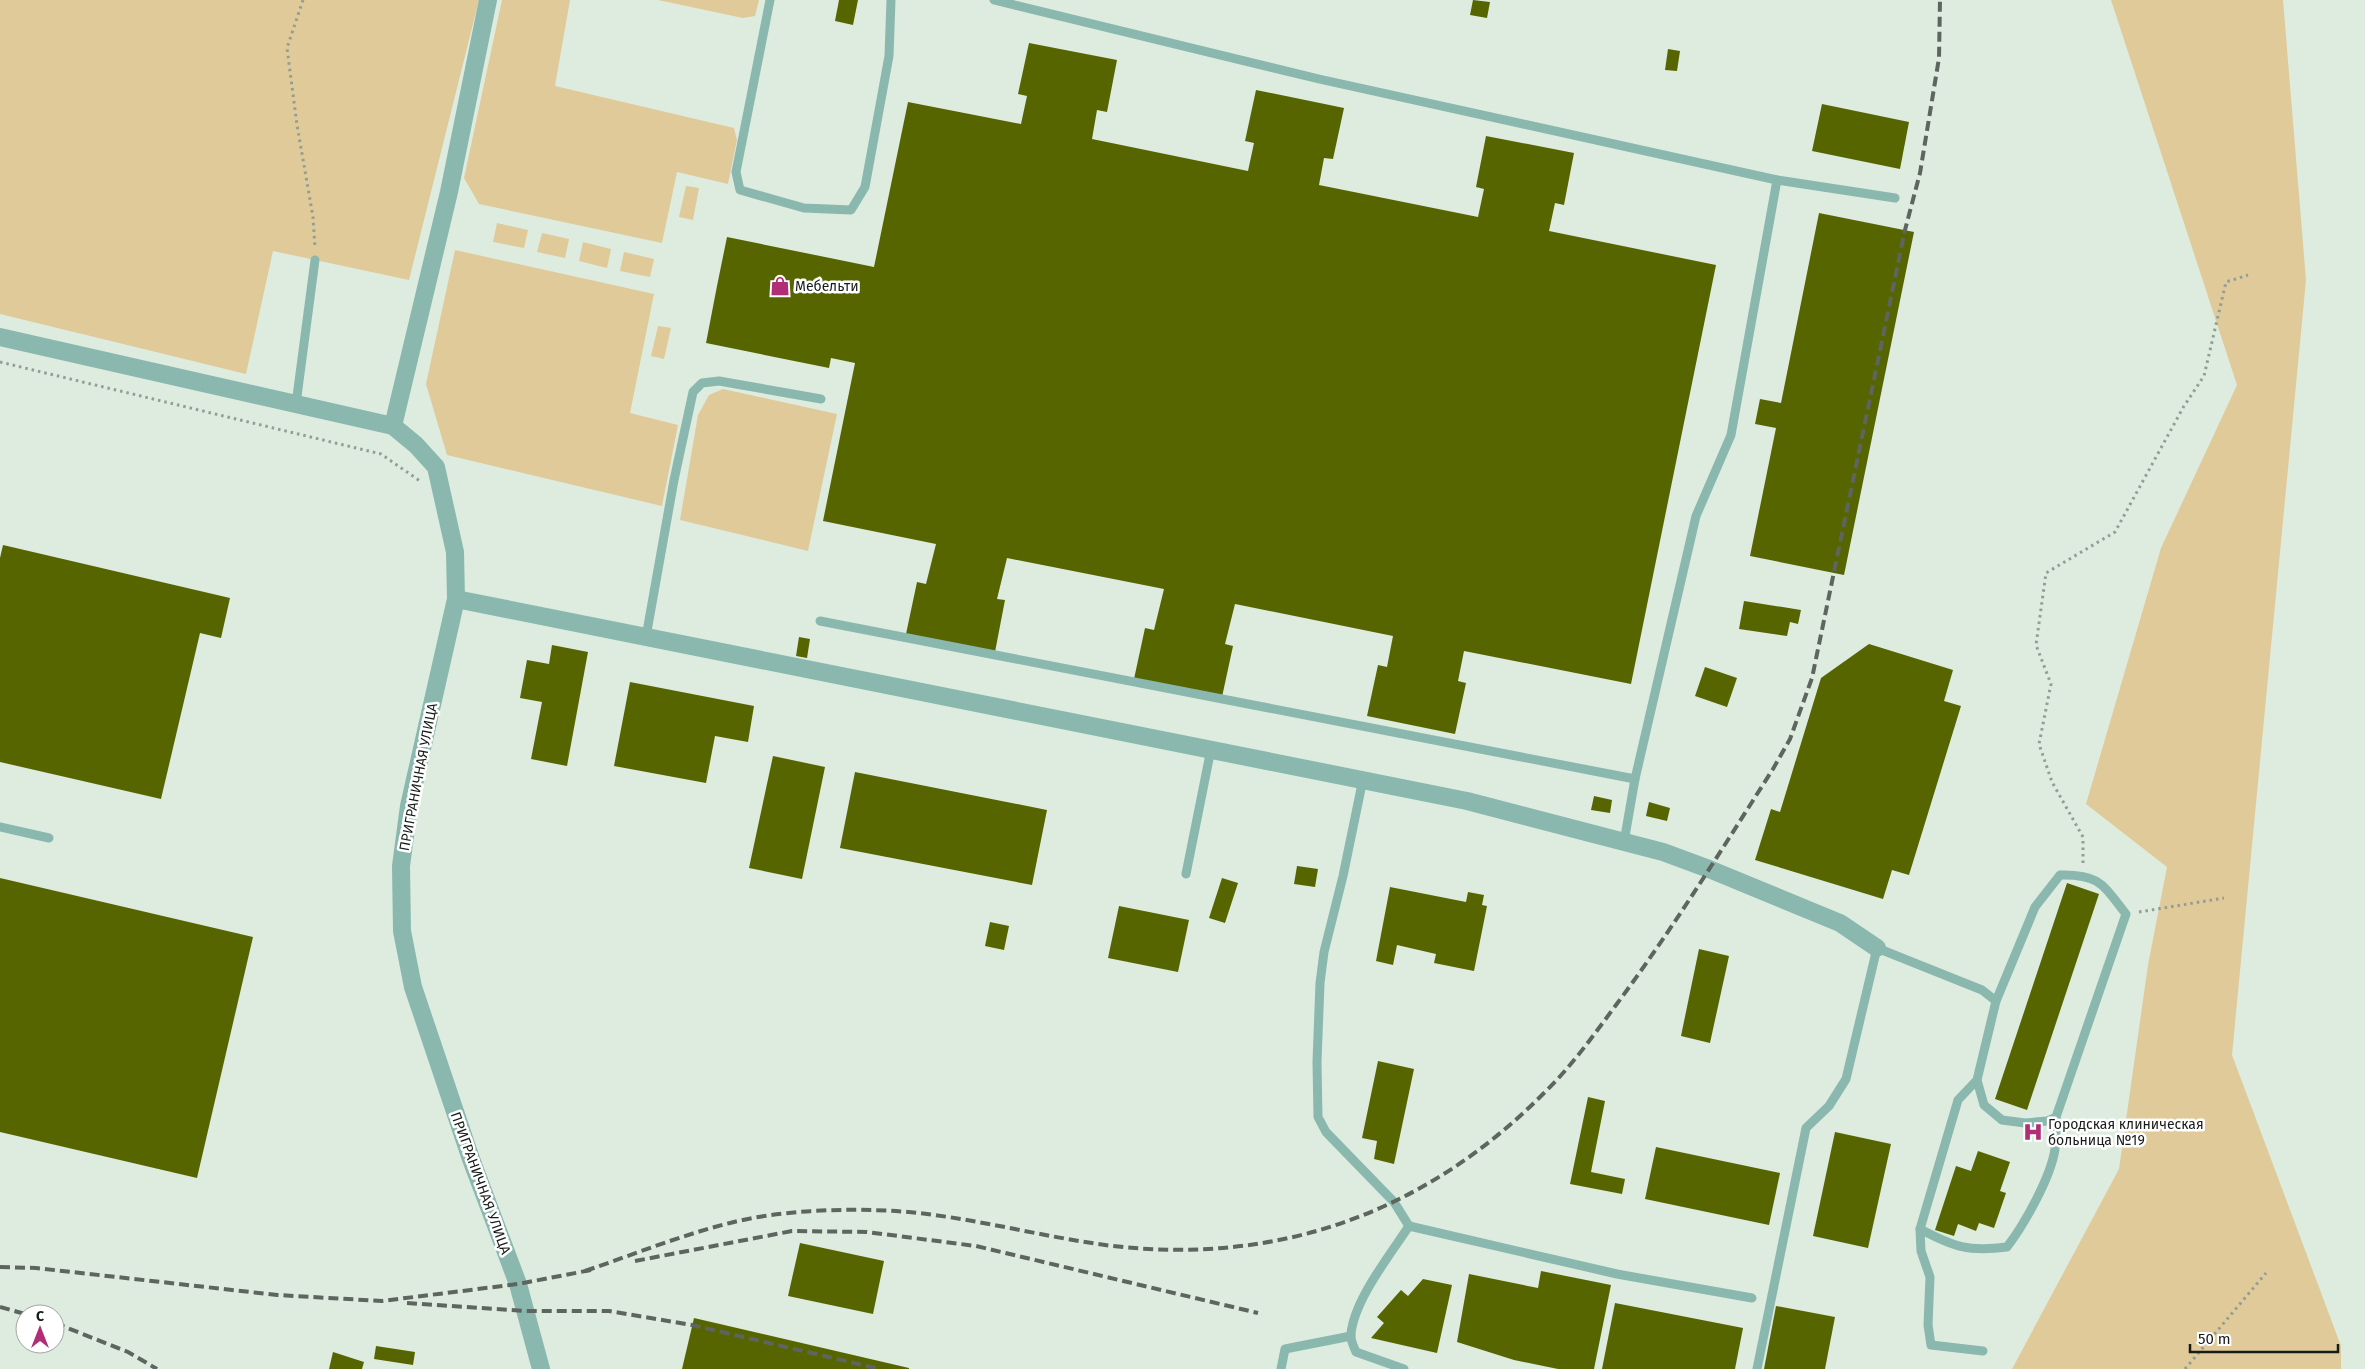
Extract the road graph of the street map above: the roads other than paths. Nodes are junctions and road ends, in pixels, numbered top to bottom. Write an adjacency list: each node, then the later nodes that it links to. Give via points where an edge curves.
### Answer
1 (488, 0): 11 (street, via 449,192)
2 (770, 0): 3 (lane, via 736,172 740,190 804,208 852,210 865,187 889,56)
3 (891, 0)
4 (994, 0): 5 (lane, via 1320,79)
5 (1777, 180): 6 (lane); 17 (lane, via 1731,435 1696,516)
6 (1895, 198)
7 (315, 260): 10 (lane)
8 (0, 337): 10 (street)
9 (821, 399): 14 (lane, via 719,381 702,382 693,392)
10 (296, 404): 11 (street)
11 (393, 426): 12 (street, ПРИГРАНИЧНАЯ УЛИЦА, via 436,467 455,552)
12 (456, 600): 14 (street); 31 (street, ПРИГРАНИЧНАЯ УЛИЦА, via 409,806 401,866 402,931 413,987 518,1284)
13 (820, 621): 17 (lane)
14 (646, 637): 15 (street)
15 (1211, 749): 16 (street); 21 (lane)
16 (1363, 780): 20 (street, via 1467,801); 26 (lane, via 1322,968 1318,1117 1326,1132 1394,1202)
17 (1635, 780): 20 (lane)
18 (0, 827): 19 (lane)
19 (50, 838)
20 (1624, 842): 22 (street, via 1709,869 1840,923)
21 (1186, 874)
22 (1877, 948): 23 (lane, via 1982,990); 34 (lane, via 1846,1079 1830,1106 1806,1128)
23 (1996, 1001): 24 (lane); 25 (lane, via 2035,907 2060,875 2083,874 2102,884 2126,914)
24 (1977, 1080): 25 (lane, via 1984,1105 2002,1120 2025,1123); 27 (lane, via 1958,1100)
25 (2056, 1118): 27 (lane, via 2054,1151 2044,1181 2022,1228 2007,1247 1981,1251 1950,1245)
26 (1409, 1226): 28 (lane, via 1617,1274); 29 (lane, via 1355,1314)
27 (1920, 1229): 30 (lane, via 1921,1251 1930,1276 1928,1325 1931,1345)
28 (1752, 1298)
29 (1350, 1336): 32 (lane, via 1285,1349); 33 (lane, via 1356,1352)
30 (1983, 1352)
31 (541, 1369)
32 (1281, 1369)
33 (1404, 1369)
34 (1757, 1369)

